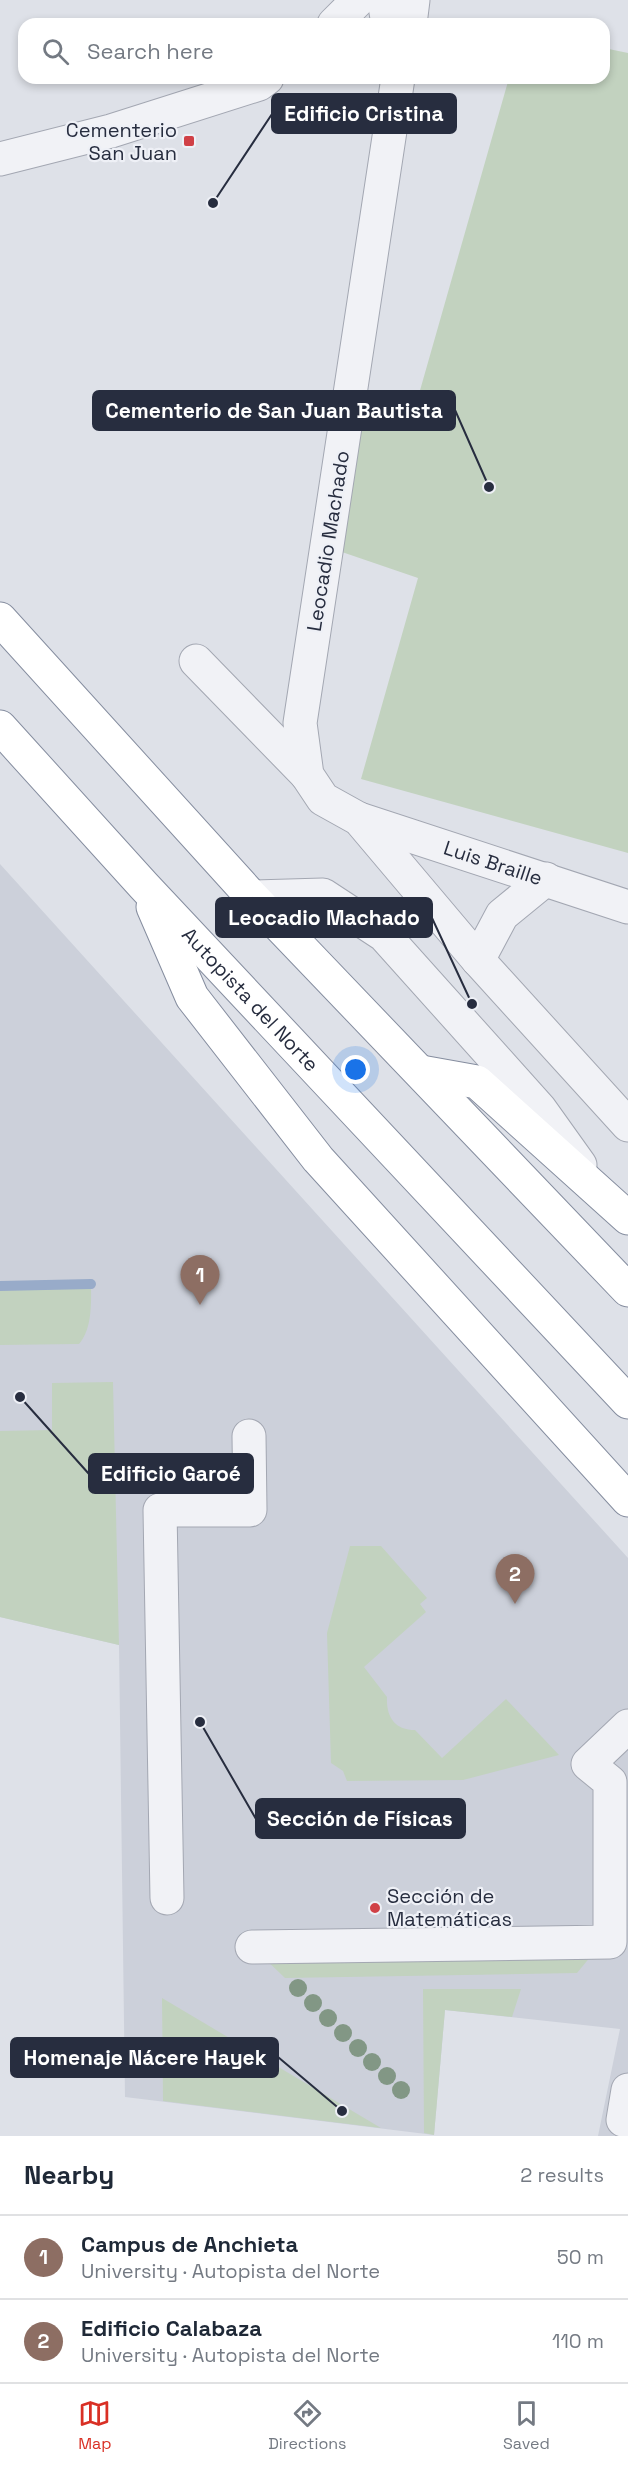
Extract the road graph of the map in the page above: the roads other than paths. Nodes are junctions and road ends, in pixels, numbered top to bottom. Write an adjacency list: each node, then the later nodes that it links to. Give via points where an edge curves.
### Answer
1 (358, 0): 4 (street)
2 (384, 0): 5 (street)
3 (413, 0): 6 (street)
4 (340, 18)
5 (387, 18)
6 (411, 18)
7 (259, 84): 9 (street, via 111,131)
8 (396, 84): 13 (street, Leocadio Machado, via 300,723)
9 (0, 159)
10 (0, 619): 17 (highway)
11 (196, 661): 13 (street)
12 (0, 727): 16 (highway, Autopista del Norte)
13 (307, 775): 14 (street, Leocadio Machado, via 323,799)
14 (359, 819): 15 (street, Luis Braille); 19 (street, Leocadio Machado)
15 (546, 879): 18 (street, Luis Braille); 19 (street, via 502,915)
16 (144, 886): 25 (highway, Autopista del Norte); 27 (highway, via 192,997 318,1159)
17 (252, 897): 20 (highway); 22 (street, via 323,895 384,935 540,1109)
18 (628, 906)
19 (478, 960): 21 (street, Leocadio Machado)
20 (421, 1072): 22 (highway, via 477,1082); 24 (highway)
21 (628, 1125)
22 (602, 1196): 23 (highway)
23 (628, 1218)
24 (628, 1290)
25 (628, 1402)
26 (249, 1436): 29 (street, via 250,1510 160,1510)
27 (628, 1500)
28 (628, 1726): 30 (street, via 588,1764 610,1782 610,1942)
29 (167, 1898)
30 (252, 1947)
31 (628, 2090): 32 (street, via 623,2120)
32 (628, 2121)

